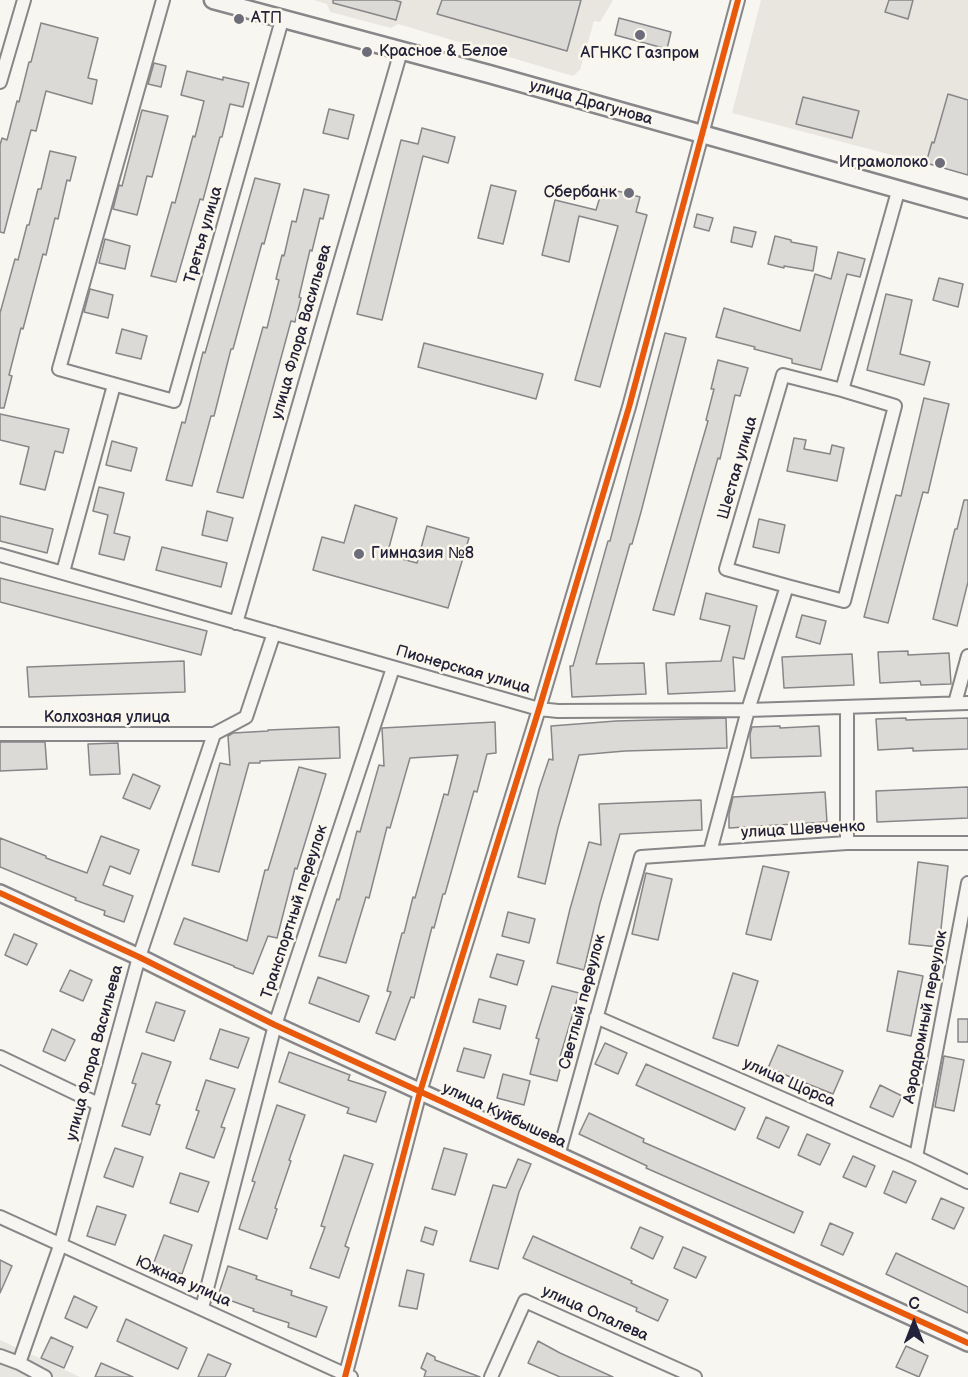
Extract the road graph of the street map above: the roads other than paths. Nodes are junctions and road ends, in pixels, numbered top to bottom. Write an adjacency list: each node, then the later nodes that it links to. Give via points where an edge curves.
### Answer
1 (24, 0): 7 (street)
2 (163, 0): 11 (street, Третья улица, via 59,369)
3 (213, 0): 5 (main road, улица Драгунова)
4 (738, 0): 8 (street)
5 (282, 20): 6 (main road, улица Драгунова); 11 (street, Третья улица, via 174,401)
6 (401, 51): 8 (main road, улица Драгунова); 16 (street, улица Флора Васильева)
7 (0, 82)
8 (702, 135): 9 (main road, улица Драгунова); 23 (street, via 629,407)
9 (899, 188): 10 (main road, улица Драгунова); 12 (street)
10 (968, 208)
11 (114, 385): 14 (street)
12 (842, 390): 15 (street, Шестая улица, via 895,406 844,601); 15 (street, Шестая улица, via 783,375 726,569)
13 (0, 555): 14 (street, Пионерская улица)
14 (63, 572): 16 (street, Пионерская улица)
15 (787, 586): 24 (street)
16 (236, 623): 17 (street, Пионерская улица)
17 (274, 633): 19 (street, Пионерская улица); 26 (street, via 246,717)
18 (968, 656): 20 (street)
19 (393, 668): 23 (street, Пионерская улица); 35 (street, Транспортный переулок)
20 (955, 703): 21 (street, Пионерская улица); 22 (street, Пионерская улица)
21 (968, 703)
22 (847, 707): 24 (street, Пионерская улица); 27 (street)
23 (539, 709): 24 (street, Пионерская улица); 37 (street)
24 (748, 710): 29 (street)
25 (0, 734): 26 (street, Колхозная улица)
26 (214, 734): 33 (street, улица Флора Васильева)
27 (847, 843): 28 (street, улица Шевченко); 29 (street, улица Шевченко)
28 (968, 843)
29 (710, 852): 30 (street, улица Шевченко)
30 (641, 857): 34 (street, Светлый переулок)
31 (968, 883): 40 (street, Аэродромный переулок)
32 (0, 893): 33 (street, улица Куйбышева)
33 (139, 957): 35 (street, улица Куйбышева); 38 (street, улица Флора Васильева)
34 (596, 1017): 39 (street, Светлый переулок); 40 (street, улица Щорса)
35 (275, 1025): 37 (street, улица Куйбышева); 44 (street, Транспортный переулок)
36 (0, 1057): 38 (street)
37 (420, 1092): 39 (street, улица Куйбышева); 48 (street)
38 (98, 1104): 43 (street, улица Флора Васильева)
39 (558, 1156): 45 (street, улица Куйбышева)
40 (916, 1157): 41 (street, улица Щорса)
41 (968, 1182)
42 (0, 1217): 43 (street, Южная улица)
43 (60, 1246): 44 (street, Южная улица); 47 (street, улица Флора Васильева)
44 (202, 1308): 48 (street, Южная улица)
45 (968, 1342)
46 (0, 1356): 47 (street)
47 (19, 1363): 49 (street)
48 (348, 1376)
49 (45, 1377)
50 (491, 1377): 51 (street, улица Опалева, via 525,1301)
51 (695, 1377)

